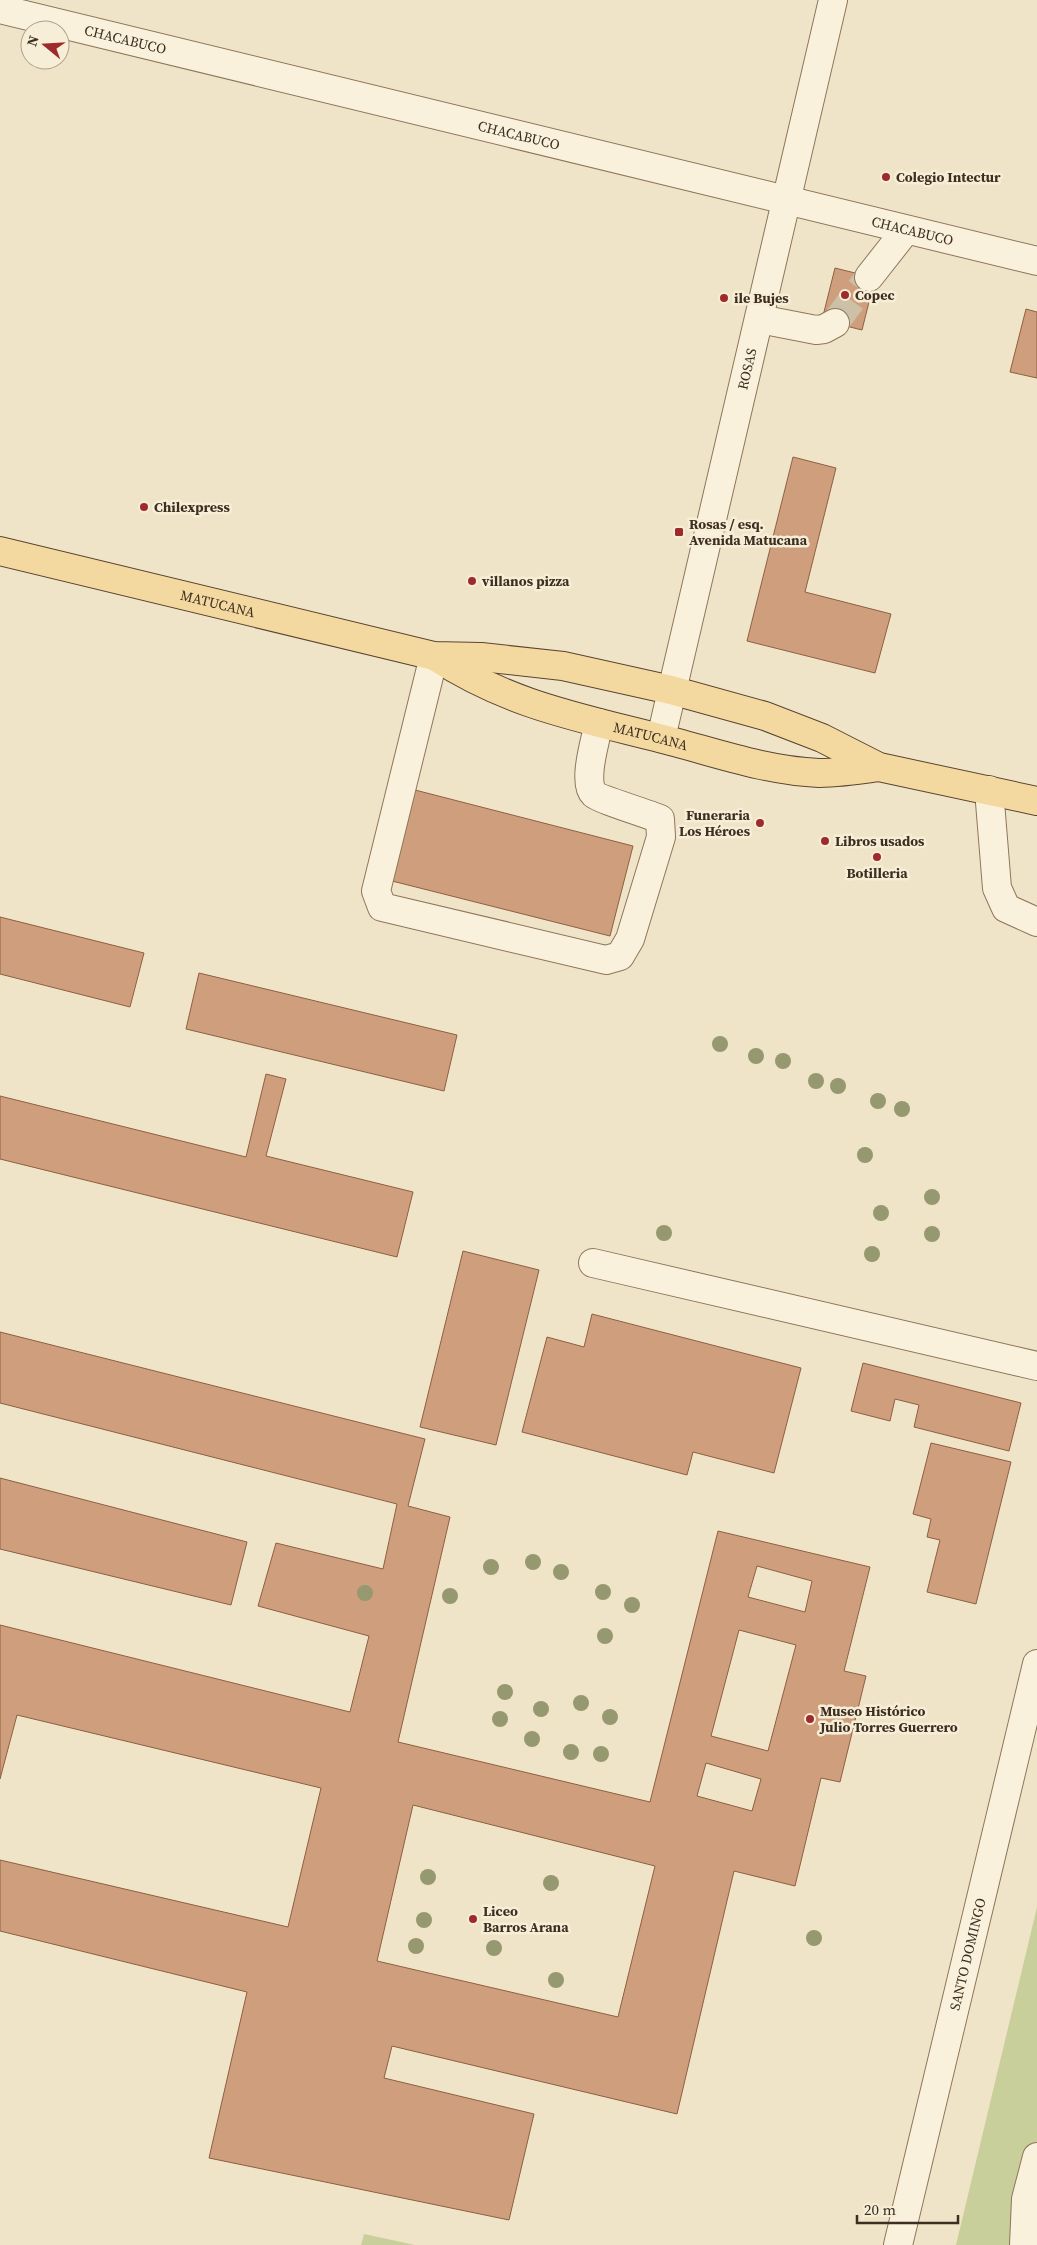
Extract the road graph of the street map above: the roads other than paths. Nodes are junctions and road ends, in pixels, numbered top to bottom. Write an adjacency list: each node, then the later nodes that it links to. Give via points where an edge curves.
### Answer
1 (833, 0): 3 (street, ROSAS)
2 (0, 9): 3 (street, CHACABUCO)
3 (786, 201): 4 (street, CHACABUCO); 7 (street, ROSAS)
4 (906, 230): 5 (street, CHACABUCO); 6 (street)
5 (1037, 261)
6 (869, 277)
7 (759, 319): 8 (street, via 816,330 824,330); 11 (street, ROSAS)
8 (835, 323)
9 (0, 551): 10 (main road, MATUCANA)
10 (434, 656): 11 (main road, MATUCANA, via 481,657 563,666); 12 (main road, MATUCANA, via 507,696); 12 (street, via 376,891 382,907 606,960 620,956 630,939 661,837 660,819 595,795 590,787 591,763)
11 (671, 690): 13 (street, ROSAS); 14 (main road, MATUCANA, via 765,716 822,738)
12 (599, 723): 13 (main road, MATUCANA)
13 (661, 738): 14 (main road, MATUCANA, via 790,770 849,772)
14 (879, 767): 15 (main road, MATUCANA)
15 (989, 790): 16 (main road, MATUCANA); 17 (street, via 997,888 1006,908)
16 (1037, 801)
17 (1037, 922)
18 (593, 1263): 19 (street)
19 (1037, 1366)
20 (1037, 1664): 22 (street, SANTO DOMINGO)
21 (1037, 2157): 23 (street, via 1026,2199)
22 (898, 2245)
23 (1024, 2245)

